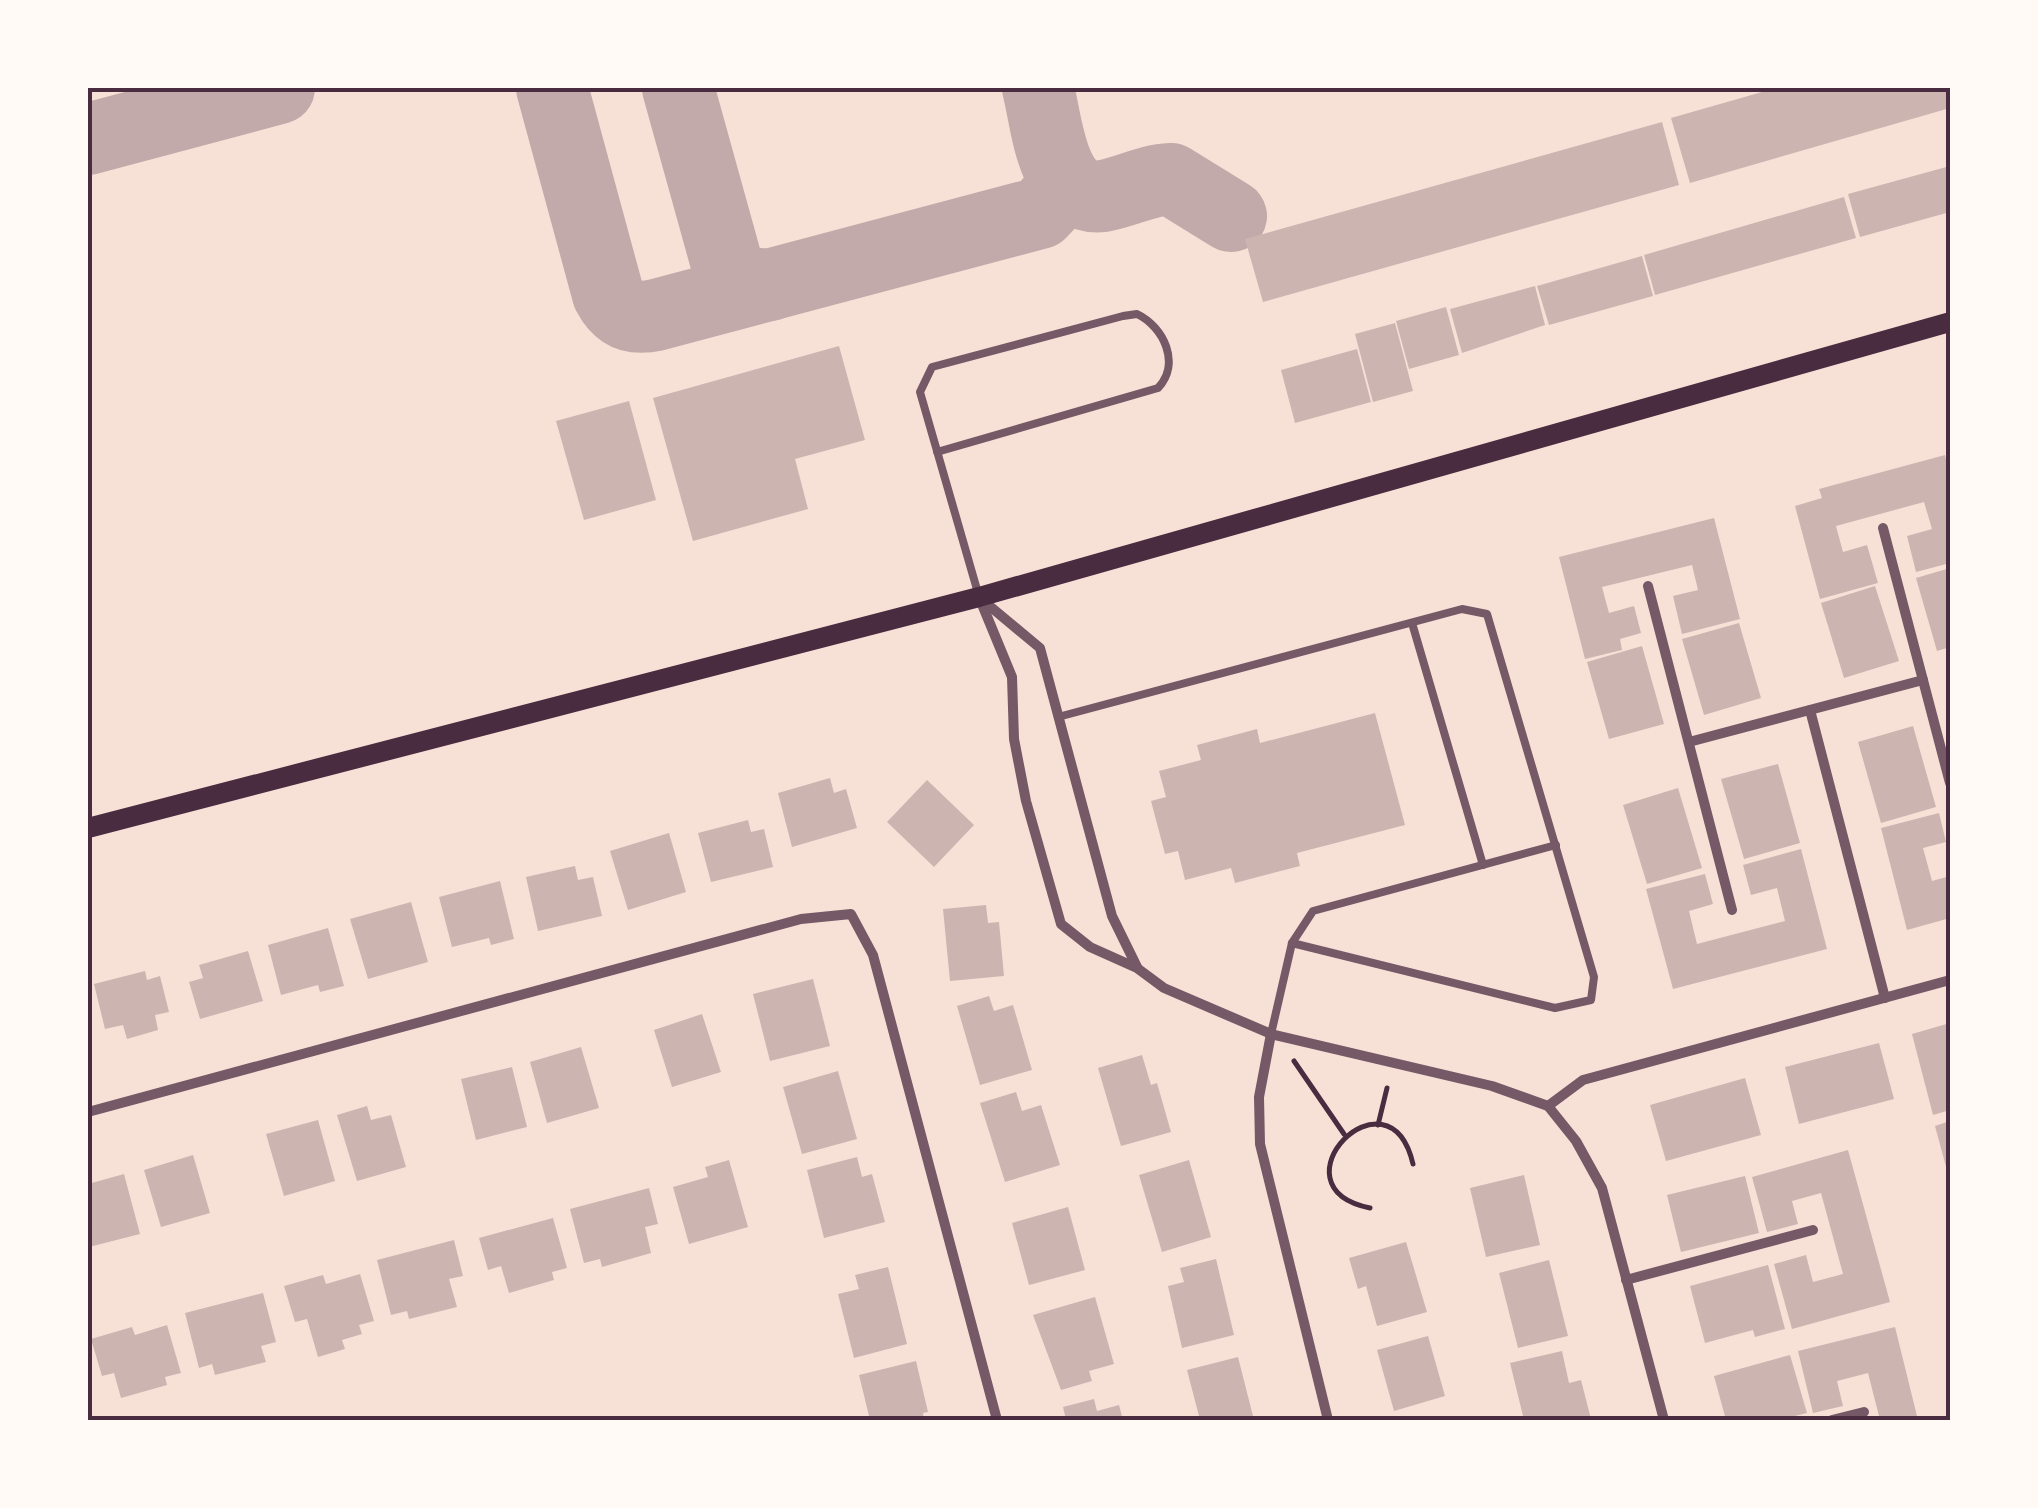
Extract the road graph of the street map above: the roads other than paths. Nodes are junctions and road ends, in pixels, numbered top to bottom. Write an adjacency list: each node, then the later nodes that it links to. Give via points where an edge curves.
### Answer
1 (1950, 322): 5 (main road)
2 (937, 452): 2 (lane, via 1158,388 1170,366 1160,332 1137,314 1123,316 932,366 920,392); 5 (lane)
3 (1883, 528): 7 (street)
4 (1648, 586): 10 (street)
5 (979, 597): 9 (street, via 1040,648); 12 (main road); 17 (street, via 1012,677 1017,754 1061,924)
6 (1412, 623): 9 (lane); 13 (lane, via 1462,610 1488,614); 14 (lane)
7 (1924, 680): 8 (street); 11 (street)
8 (1810, 710): 10 (street); 19 (street)
9 (1058, 717): 17 (street, via 1112,916)
10 (1689, 742): 15 (street)
11 (1950, 782)
12 (88, 828)
13 (1556, 846): 14 (lane); 16 (lane, via 1594,977 1591,1000 1555,1008)
14 (1483, 865): 16 (lane, via 1313,911)
15 (1732, 910)
16 (1292, 944): 20 (lane)
17 (1137, 968): 20 (street, via 1164,988)
18 (1950, 980): 19 (street)
19 (1885, 998): 21 (street, via 1583,1080)
20 (1271, 1034): 21 (street, via 1492,1086); 27 (street, via 1259,1097 1260,1144)
21 (1548, 1106): 24 (street, via 1602,1188)
22 (88, 1112): 26 (street, via 801,918 851,914 873,955)
23 (1814, 1230): 24 (street)
24 (1626, 1280): 28 (street)
25 (1864, 1412): 29 (street)
26 (997, 1420)
27 (1328, 1420)
28 (1664, 1420)
29 (1832, 1420)

